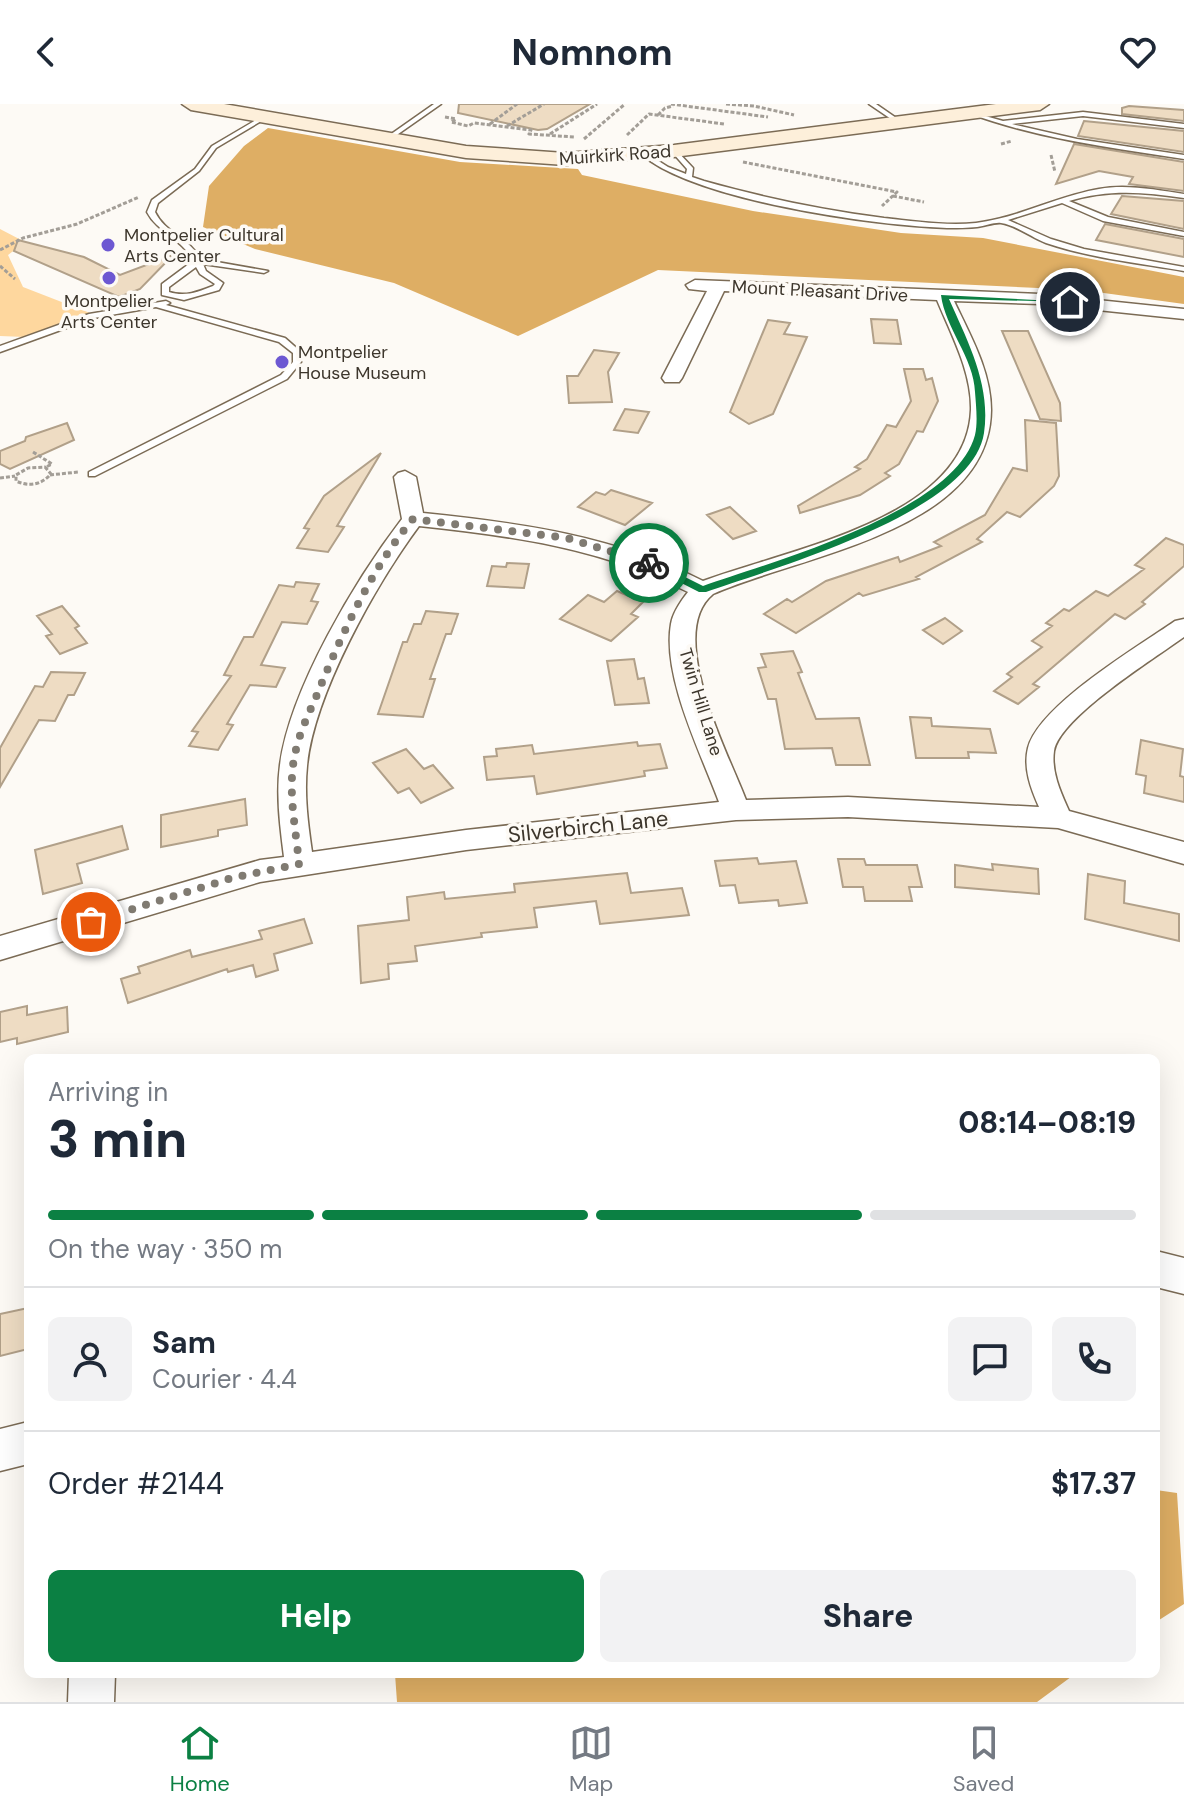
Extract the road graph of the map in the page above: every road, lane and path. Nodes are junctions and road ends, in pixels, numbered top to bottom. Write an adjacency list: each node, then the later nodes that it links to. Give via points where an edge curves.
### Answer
1 (191, 104): 15 (main road, Muirkirk Road)
2 (438, 104): 25 (lane)
3 (517, 104): 20 (path)
4 (544, 104): 23 (path)
5 (597, 104): 24 (path)
6 (625, 104): 26 (path)
7 (671, 104): 11 (path)
8 (726, 104): 14 (path)
9 (872, 104): 18 (lane)
10 (1040, 104): 12 (main road, Muirkirk Road)
11 (677, 105): 13 (path); 17 (path)
12 (973, 113): 18 (main road, Muirkirk Road); 19 (lane)
13 (658, 115): 21 (path); 28 (path, via 649,114)
14 (799, 116)
15 (265, 117): 25 (main road, Muirkirk Road); 36 (lane, via 214,147 197,170)
16 (444, 117): 20 (path, via 468,126)
17 (768, 117)
18 (899, 122): 29 (main road, Muirkirk Road)
19 (1001, 124): 22 (lane, via 1083,114); 32 (lane, via 1055,138)
20 (489, 125): 23 (path)
21 (726, 125)
22 (1184, 126)
23 (506, 127): 24 (path)
24 (548, 135): 26 (path)
25 (389, 138): 30 (main road, Muirkirk Road, via 537,158)
26 (584, 139): 27 (path)
27 (593, 143)
28 (618, 144)
29 (674, 151): 30 (main road, Muirkirk Road); 35 (lane, via 691,169)
30 (644, 154): 35 (lane, via 661,169)
31 (1051, 155): 34 (path)
32 (1184, 157)
33 (737, 161): 37 (path, via 897,192)
34 (1055, 172)
35 (688, 177): 42 (lane, via 750,196 929,227)
36 (171, 189): 44 (path); 45 (lane, via 155,202 152,215 194,251)
37 (893, 196): 40 (path); 41 (path)
38 (1184, 196): 39 (lane, via 1114,189)
39 (1061, 200): 42 (lane); 43 (lane, via 1106,219)
40 (924, 202)
41 (879, 210)
42 (1001, 220): 47 (lane, via 1083,251)
43 (1184, 234)
44 (0, 250)
45 (197, 261): 48 (lane); 53 (lane, via 165,286 165,293); 53 (lane, via 219,283 204,293)
46 (0, 266): 49 (path)
47 (1184, 269)
48 (264, 271)
49 (15, 279)
50 (695, 285): 51 (street, Mount Pleasant Drive)
51 (718, 287): 52 (street, Mount Pleasant Drive); 57 (street)
52 (944, 297): 55 (street, Mount Pleasant Drive, via 1100,304); 67 (street, via 980,389 979,435 965,463 936,492 879,526)
53 (177, 299): 54 (lane)
54 (159, 306): 56 (lane, via 92,316); 62 (lane, via 282,340 297,352 297,362 284,377)
55 (1184, 314)
56 (0, 349)
57 (672, 378)
58 (33, 452): 60 (path, via 52,464)
59 (17, 466): 61 (path)
60 (45, 467): 61 (path); 63 (path, via 51,474 41,482 23,484)
61 (23, 469): 63 (path)
62 (92, 474)
63 (16, 476): 65 (path)
64 (405, 477): 66 (street)
65 (0, 478)
66 (413, 519): 67 (street, via 585,541 667,569); 72 (street, via 357,609 294,755)
67 (703, 590): 69 (street, Twin Hill Lane, via 687,611 682,647)
68 (1184, 626): 70 (street, via 1094,691 1044,740 1040,761)
69 (736, 810): 70 (street, Silverbirch Lane, via 848,807); 72 (street, Silverbirch Lane)
70 (1058, 818): 71 (street, Silverbirch Lane)
71 (1184, 853)
72 (299, 864): 73 (street, Silverbirch Lane, via 232,878)
73 (0, 948)
74 (1160, 1270): 75 (street)
75 (1184, 1276)
76 (24, 1444): 77 (street)
77 (0, 1450)
78 (92, 1678): 79 (street)
79 (91, 1702)

